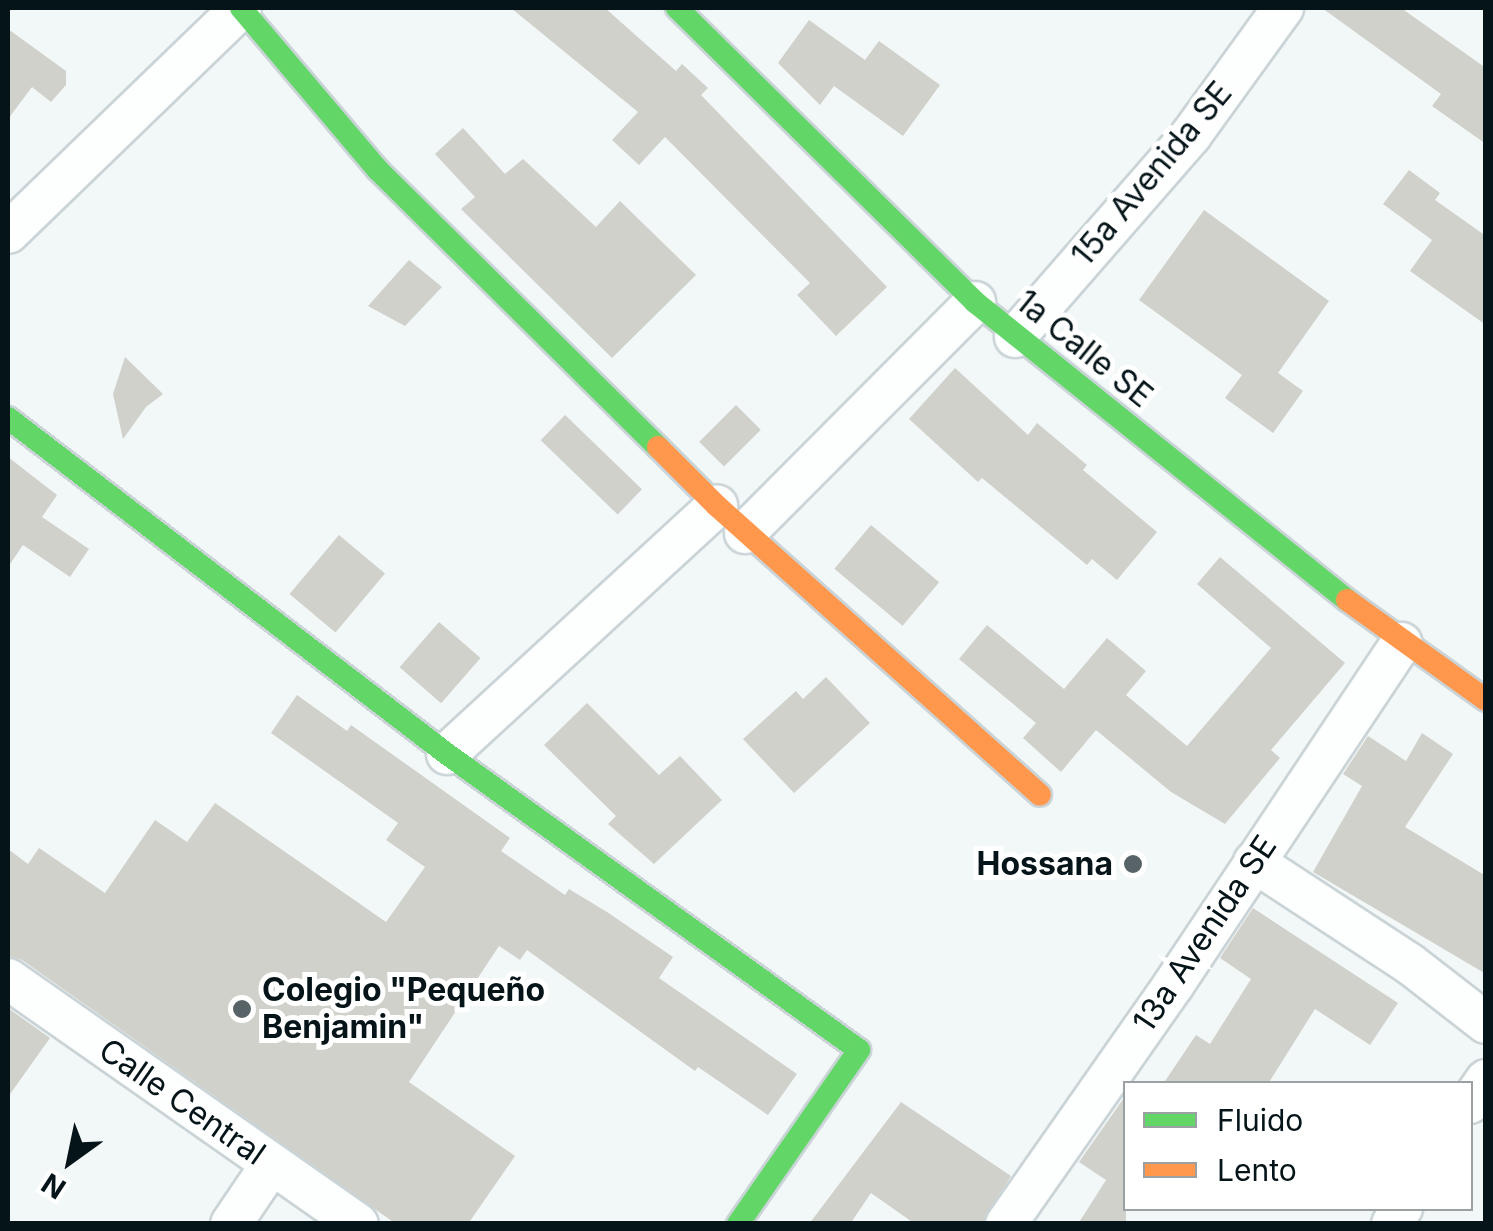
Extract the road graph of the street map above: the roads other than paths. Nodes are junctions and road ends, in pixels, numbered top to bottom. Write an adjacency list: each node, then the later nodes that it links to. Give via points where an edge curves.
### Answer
1 (241, 8): 4 (street); 8 (street, via 378,170)
2 (677, 8): 5 (street, 1a Calle SE)
3 (1283, 8): 6 (street, 15a Avenida SE, via 1191,135)
4 (8, 233)
5 (975, 302): 6 (street, 1a Calle SE); 8 (street)
6 (1015, 336): 9 (street, 1a Calle SE)
7 (8, 418): 11 (street)
8 (731, 520): 11 (street); 12 (street)
9 (1400, 643): 10 (street, 1a Calle SE); 13 (street, 13a Avenida SE)
10 (1486, 700)
11 (447, 754): 19 (street, via 859,1050)
12 (1040, 795)
13 (1254, 862): 15 (street, via 1410,964); 20 (street, 13a Avenida SE)
14 (8, 978): 16 (street, Calle Central)
15 (1486, 1023)
16 (271, 1165): 17 (street); 18 (street, Calle Central)
17 (231, 1224)
18 (358, 1224)
19 (738, 1224)
20 (1006, 1224)

